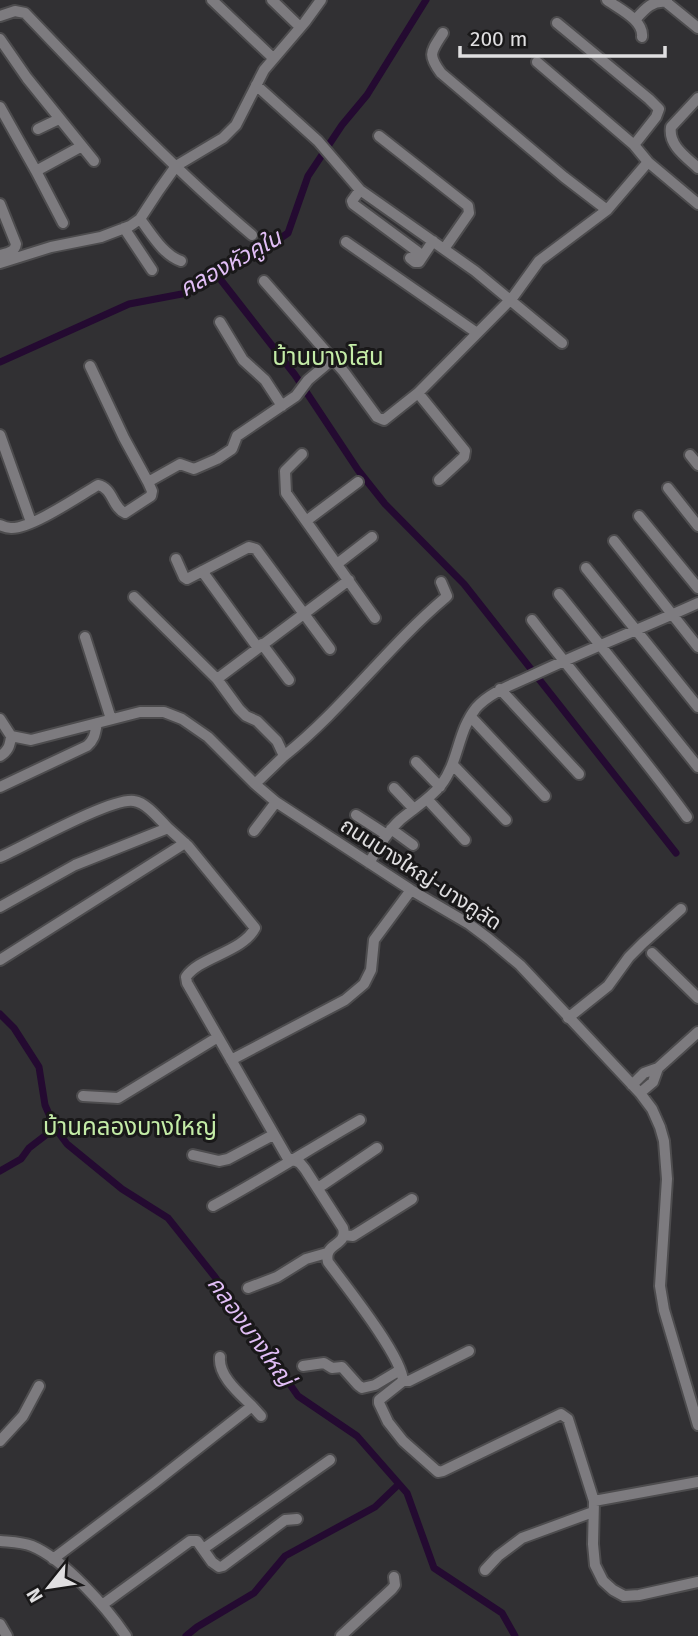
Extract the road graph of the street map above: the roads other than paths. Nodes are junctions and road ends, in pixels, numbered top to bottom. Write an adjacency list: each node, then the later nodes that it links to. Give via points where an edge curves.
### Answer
1 (212, 0): 14 (street)
2 (272, 0): 9 (street)
3 (321, 0): 9 (street)
4 (607, 0): 7 (street)
5 (664, 1): 7 (street, via 651,4); 10 (street)
6 (0, 16): 26 (street, via 25,13)
7 (635, 20): 12 (street)
8 (557, 23): 22 (street, via 659,109)
9 (300, 27): 14 (street)
10 (698, 28)
11 (443, 33): 31 (street, via 431,53 441,73)
12 (642, 37)
13 (0, 39): 19 (street)
14 (273, 58): 16 (street)
15 (537, 62): 22 (street)
16 (256, 85): 26 (street, via 236,125); 29 (street, via 318,141)
17 (698, 98): 27 (street, via 670,131 672,142)
18 (0, 107): 28 (street)
19 (59, 119): 20 (street); 23 (street)
20 (38, 130)
21 (379, 136): 39 (street, via 468,206 469,213)
22 (634, 145): 25 (street)
23 (82, 146): 24 (street); 28 (street)
24 (94, 161)
25 (648, 162): 30 (street); 31 (street)
26 (176, 166): 33 (street); 36 (street)
27 (698, 168)
28 (36, 171): 34 (street)
29 (360, 190): 37 (street); 37 (street, via 353,204 414,255 415,262)
30 (698, 204)
31 (607, 210): 45 (street, via 540,261)
32 (1, 211): 40 (street, via 16,248)
33 (140, 219): 35 (street); 41 (street, via 169,254)
34 (63, 223)
35 (124, 228): 42 (street); 43 (street)
36 (252, 235)
37 (433, 241): 39 (street)
38 (346, 242): 47 (street)
39 (444, 249): 45 (street)
40 (0, 255)
41 (181, 261)
42 (0, 263)
43 (152, 270)
44 (264, 281): 49 (street)
45 (510, 300): 47 (street); 48 (street)
46 (220, 322): 52 (street, via 243,360 265,380)
47 (477, 333): 51 (street)
48 (562, 343)
49 (333, 359): 51 (street, via 379,419 389,417); 52 (street)
50 (90, 366): 58 (street)
51 (418, 393): 57 (street, via 465,451)
52 (282, 405): 58 (street, via 237,436 232,449 216,459 194,469 180,464)
53 (0, 435): 63 (street)
54 (302, 454): 62 (street, via 285,471 285,490)
55 (690, 455): 56 (street)
56 (698, 465)
57 (439, 480)
58 (148, 482): 63 (street, via 151,496 125,513 107,489 98,485)
59 (358, 482): 62 (street)
60 (668, 488): 65 (street)
61 (639, 516): 74 (street)
62 (306, 521): 69 (street)
63 (31, 522): 64 (street, via 13,528)
64 (0, 525)
65 (698, 526)
66 (372, 537): 69 (street)
67 (614, 541): 79 (street)
68 (176, 559): 71 (street, via 185,579)
69 (337, 564): 72 (street)
70 (586, 568): 82 (street)
71 (202, 571): 78 (street, via 254,547); 84 (street)
72 (349, 580): 78 (street); 80 (street)
73 (441, 582): 99 (street, via 447,596)
74 (698, 588)
75 (559, 594): 85 (street)
76 (134, 597): 89 (street)
77 (698, 603): 79 (street)
78 (305, 613): 84 (street); 87 (street)
79 (672, 615): 82 (street); 86 (street)
80 (375, 618)
81 (532, 620): 88 (street)
82 (636, 631): 85 (street); 92 (street)
83 (85, 637): 95 (street)
84 (260, 646): 89 (street); 90 (street)
85 (599, 646): 88 (street); 102 (street)
86 (698, 647)
87 (330, 649)
88 (563, 660): 91 (street); 113 (street)
89 (217, 679): 99 (street, via 239,709 277,741)
90 (289, 680)
91 (500, 689): 93 (street); 103 (street)
92 (698, 707)
93 (471, 717): 101 (street); 108 (street)
94 (0, 719): 97 (street)
95 (111, 719): 96 (street, ถนนบางใหญ่-บางคูลัด); 104 (street, ถนนบางใหญ่-บางคูลัด, via 140,712 171,714 208,737)
96 (97, 723): 97 (street, ถนนบางใหญ่-บางคูลัด, via 31,740); 106 (street, via 93,741 87,746)
97 (10, 736): 98 (street, via 7,752)
98 (0, 756)
99 (284, 756): 104 (street)
100 (416, 762): 105 (street)
101 (453, 765): 105 (street); 114 (street)
102 (698, 767)
103 (579, 774)
104 (255, 784): 110 (street, ถนนบางใหญ่-บางคูลัด)
105 (440, 787): 109 (street)
106 (0, 788)
107 (394, 788): 111 (street)
108 (545, 796)
109 (427, 799): 111 (street); 118 (street)
110 (276, 802): 116 (street); 122 (street, ถนนบางใหญ่-บางคูลัด)
111 (414, 809): 117 (street)
112 (356, 815): 117 (street)
113 (687, 817)
114 (506, 820)
115 (168, 828): 119 (street); 121 (street, via 145,806 127,801); 124 (street, via 75,865)
116 (254, 831)
117 (389, 832): 120 (street); 122 (street)
118 (465, 840)
119 (185, 843): 127 (street); 131 (street, via 255,928 186,977)
120 (413, 845)
121 (0, 858)
122 (369, 863): 123 (street, ถนนบางใหญ่-บางคูลัด)
123 (411, 890): 129 (street, ถนนบางใหญ่-บางคูลัด, via 489,939 520,965); 132 (street, via 374,940 371,970 364,984 345,1000)
124 (0, 907)
125 (681, 909): 129 (street, via 629,957 608,986)
126 (652, 953): 128 (street)
127 (0, 960)
128 (698, 998)
129 (568, 1018): 133 (street, ถนนบางใหญ่-บางคูลัด)
130 (698, 1032): 133 (street, via 658,1068 644,1073)
131 (218, 1037): 132 (street); 134 (street, via 118,1098)
132 (231, 1060): 136 (street)
133 (636, 1089): 153 (street, ถนนบางใหญ่-บางคูลัด, via 652,1109 664,1141 667,1179 660,1286)
134 (83, 1096)
135 (360, 1120): 139 (street)
136 (273, 1135): 138 (street, via 228,1159); 139 (street)
137 (377, 1149): 140 (street)
138 (193, 1155)
139 (291, 1160): 140 (street, via 300,1163); 142 (street)
140 (318, 1188): 143 (street)
141 (412, 1199): 143 (street, via 353,1236)
142 (213, 1206)
143 (344, 1236): 144 (street)
144 (327, 1253): 145 (street); 149 (street, via 328,1262 379,1333)
145 (248, 1288)
146 (469, 1351): 149 (street, via 409,1381)
147 (220, 1357): 151 (street, via 224,1374)
148 (303, 1366): 149 (street, via 324,1363 342,1367 367,1388)
149 (402, 1375): 157 (street, via 379,1404 403,1441 438,1472 561,1414 568,1419)
150 (39, 1386): 154 (street, via 23,1416)
151 (252, 1406): 152 (street); 161 (street)
152 (261, 1416)
153 (698, 1425)
154 (0, 1441)
155 (330, 1460): 160 (street)
156 (698, 1482): 157 (street)
157 (593, 1506): 162 (street, via 522,1538); 164 (street, via 595,1565 603,1581 620,1595)
158 (297, 1519): 160 (street, via 285,1520 223,1566 215,1565)
159 (0, 1541): 161 (street, via 32,1546)
160 (203, 1549): 165 (street, via 197,1541 183,1545)
161 (53, 1559): 165 (street)
162 (485, 1570)
163 (394, 1577): 169 (street, via 392,1590)
164 (698, 1582)
165 (102, 1605): 168 (street)
166 (0, 1624): 167 (street)
167 (7, 1636)
168 (126, 1636)
169 (341, 1636)

